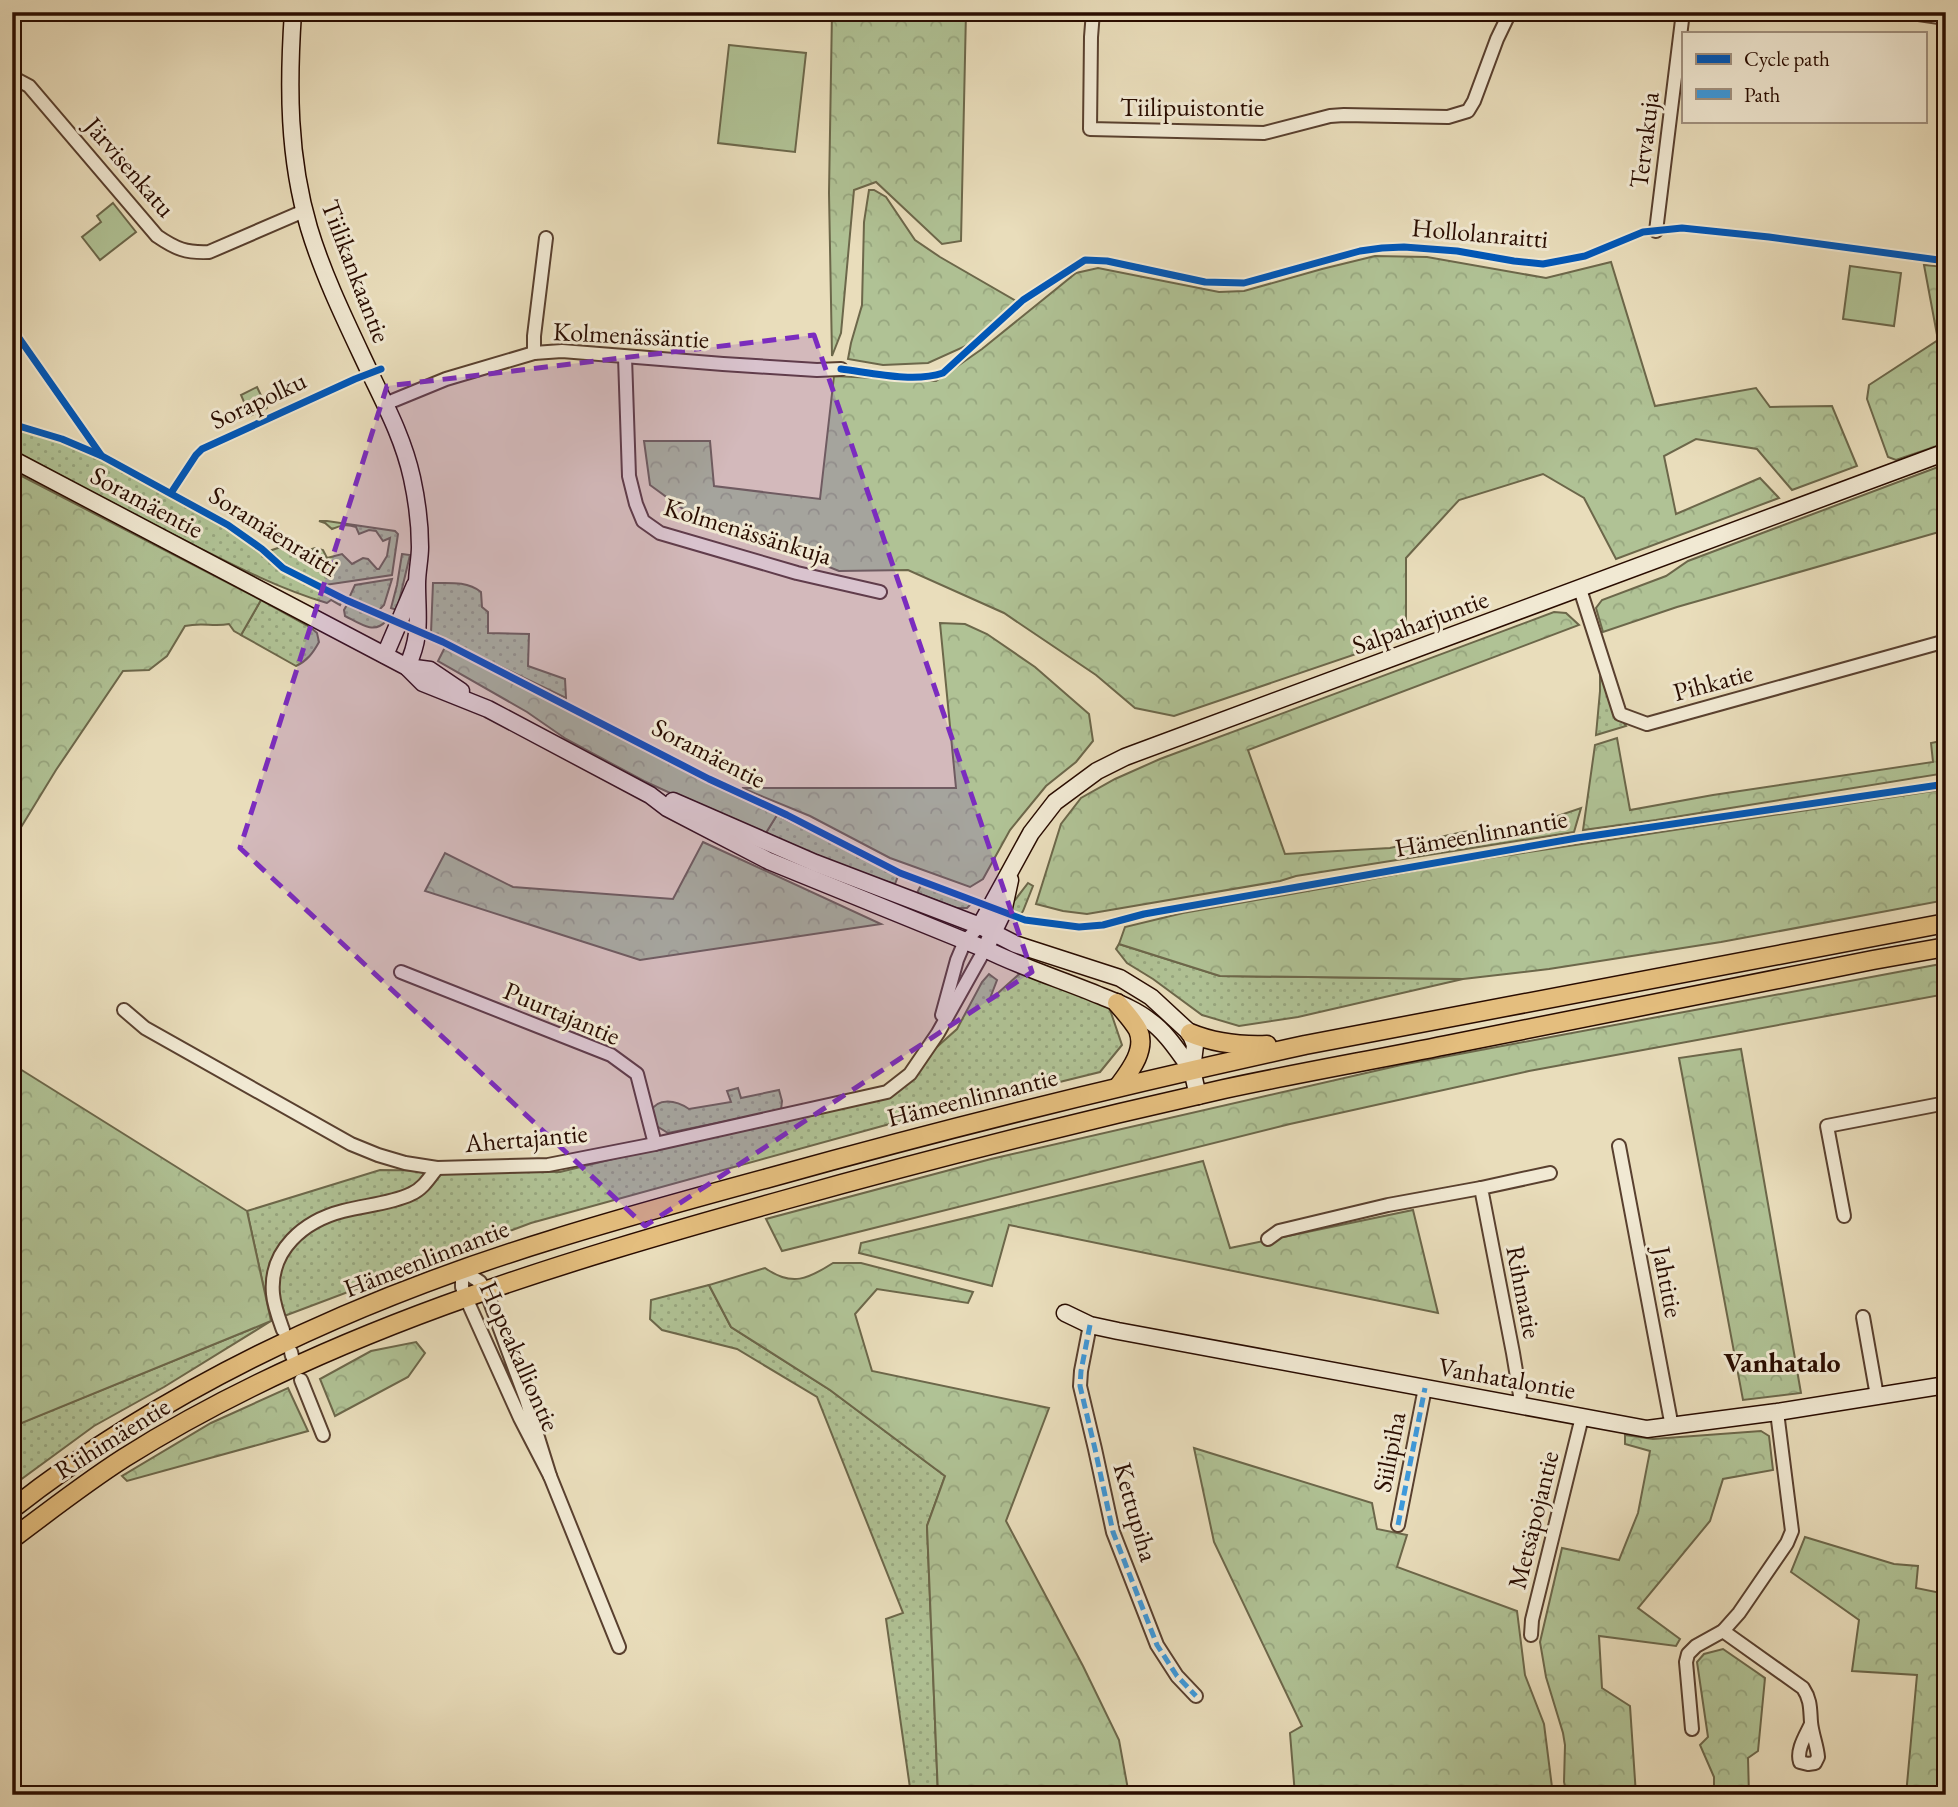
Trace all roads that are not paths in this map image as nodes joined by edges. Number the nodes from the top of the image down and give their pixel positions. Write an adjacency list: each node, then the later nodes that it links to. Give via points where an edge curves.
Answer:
1 (293, 12): 8 (street, Tiilikankaantie, via 290,120)
2 (1093, 12): 3 (street, Tiilipuistontie, via 1090,129 1264,133 1345,114 1448,117 1468,111)
3 (1510, 12)
4 (1683, 12): 9 (street, Tervakuja)
5 (1905, 12): 6 (street)
6 (1946, 18)
7 (12, 77): 8 (street, Järvisenkatu, via 29,86 157,236 174,248 209,252)
8 (304, 211): 14 (street, Tiilikankaantie, via 328,279)
9 (1656, 231)
10 (547, 238): 11 (street)
11 (534, 353): 12 (street, Kolmenässäntie); 14 (street, Kolmenässäntie, via 446,379)
12 (625, 357): 13 (street, Kolmenässäntie); 19 (street, Kolmenässänkuja, via 629,476 643,521 660,533)
13 (841, 369)
14 (385, 404): 17 (street, Tiilikankaantie, via 406,454 416,497)
15 (1946, 452): 18 (street, Salpaharjuntie)
16 (12, 459): 21 (street, Soramäentie)
17 (417, 580): 21 (street, Tiilikankaantie); 22 (street, Tiilikankaantie, via 419,633)
18 (1580, 589): 20 (street, Pihkatie, via 1620,714 1647,724); 25 (street, Salpaharjuntie, via 1097,771 1055,802 1031,834 1012,870 1003,912)
19 (880, 592)
20 (1946, 641)
21 (385, 655): 22 (street, Soramäentie)
22 (407, 667): 23 (street, Soramäentie, via 423,683 488,709)
23 (650, 796): 25 (street, Soramäentie, via 670,800 815,863); 26 (street, Soramäentie, via 769,861)
24 (1946, 923): 34 (main road, Hämeenlinnantie)
25 (986, 929): 26 (street, Ahertajantie); 28 (street); 32 (street, Soramäentie, via 1015,944 1120,978 1151,997)
26 (965, 941): 28 (street, Soramäentie); 33 (street, Ahertajantie)
27 (1946, 947): 37 (main road, Hämeenlinnantie)
28 (985, 950): 30 (street, Soramäentie); 33 (street, Ahertajantie)
29 (401, 972): 39 (street, Puurtajantie, via 611,1055 637,1074)
30 (1117, 1003): 35 (street, Soramäentie, via 1153,1023); 36 (main road, via 1139,1032 1140,1048)
31 (124, 1010): 41 (street, Ahertajantie, via 145,1028 351,1144)
32 (1190, 1032): 34 (main road, via 1205,1039 1248,1045); 35 (street, Soramäentie, via 1195,1045)
33 (937, 1033): 39 (street, Ahertajantie, via 910,1074 887,1092)
34 (1305, 1045): 35 (main road, Hämeenlinnantie)
35 (1192, 1070): 36 (main road, Hämeenlinnantie); 37 (street, Soramäentie)
36 (1118, 1087): 46 (main road, Hämeenlinnantie, via 640,1213)
37 (1198, 1096): 47 (main road, Hämeenlinnantie, via 878,1174 646,1239)
38 (1946, 1103): 44 (street, via 1827,1126)
39 (655, 1144): 41 (street, Ahertajantie, via 548,1165)
40 (1619, 1146): 62 (street, Jahtitie)
41 (437, 1168): 52 (street, via 414,1194 341,1212 296,1234 278,1259 273,1276 272,1294)
42 (1550, 1173): 43 (street)
43 (1481, 1188): 45 (street, via 1279,1231); 58 (street, Rihmatie, via 1513,1353)
44 (1844, 1216)
45 (1268, 1239)
46 (462, 1270): 47 (street, Hopeakalliontie); 48 (street, Hopeakalliontie); 54 (main road, Hämeenlinnantie, via 357,1311)
47 (486, 1291): 48 (main road, Hämeenlinnantie); 64 (street, Hopeakalliontie)
48 (466, 1298): 59 (main road, Hämeenlinnantie, via 350,1343); 64 (street, Hopeakalliontie)
49 (1065, 1313): 51 (street, Vanhatalontie)
50 (1863, 1317): 57 (street)
51 (1090, 1325): 56 (street, Vanhatalontie); 71 (street, Kettupiha, via 1080,1387 1113,1532 1157,1645)
52 (283, 1330)
53 (301, 1380): 63 (street)
54 (203, 1383): 65 (main road, Riihimäentie, via 111,1438)
55 (1946, 1385): 57 (street, Vanhatalontie)
56 (1424, 1388): 58 (street, Vanhatalontie); 66 (street, Siilipiha)
57 (1877, 1396): 60 (street, Vanhatalontie)
58 (1518, 1406): 61 (street, Vanhatalontie)
59 (208, 1409): 67 (main road, Riihimäentie, via 122,1459)
60 (1777, 1412): 62 (street, Vanhatalontie); 68 (street, via 1792,1531 1739,1614)
61 (1582, 1417): 62 (street, Vanhatalontie, via 1647,1429); 69 (street, Metsäpojantie)
62 (1672, 1427)
63 (323, 1435)
64 (550, 1476): 70 (street, Hopeakalliontie)
65 (12, 1509)
66 (1398, 1525)
67 (12, 1539)
68 (1723, 1631): 72 (street, via 1803,1688 1812,1710); 73 (street, via 1688,1654)
69 (1531, 1635)
70 (619, 1647)
71 (1196, 1696)
72 (1811, 1724)
73 (1692, 1729)

